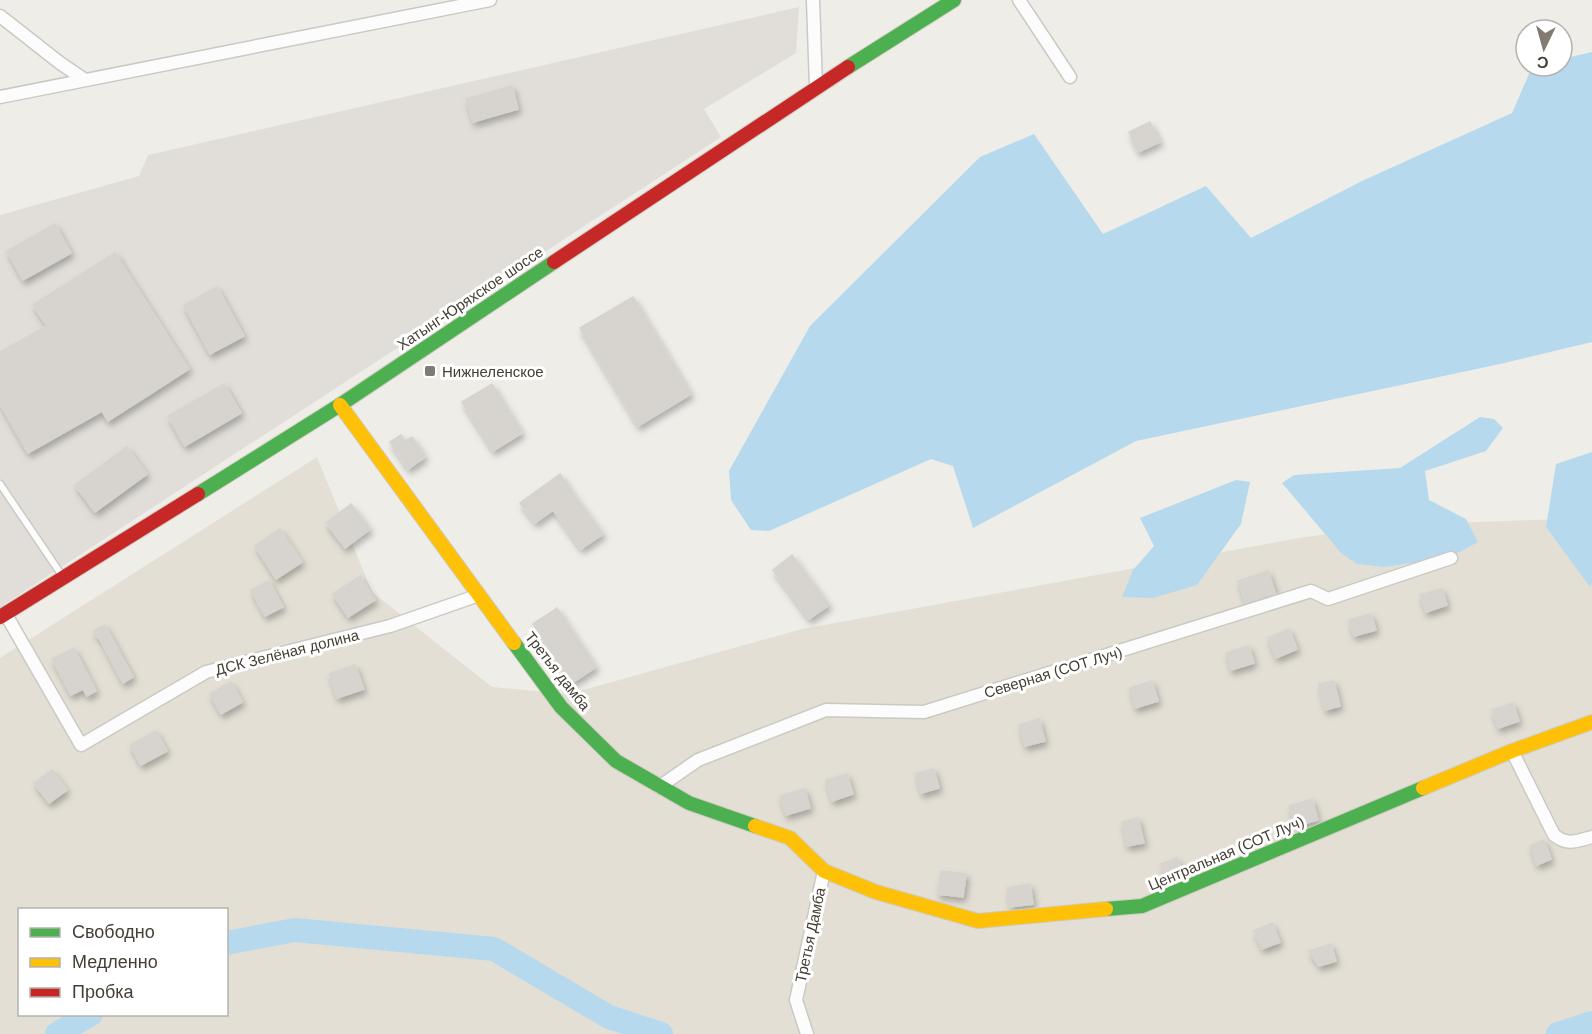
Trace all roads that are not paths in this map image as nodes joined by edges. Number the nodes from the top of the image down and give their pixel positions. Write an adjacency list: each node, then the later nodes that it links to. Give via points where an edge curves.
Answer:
1 (490, 0): 7 (street)
2 (813, 0): 8 (street)
3 (954, 0): 8 (street, Хатынг-Юряхское шоссе)
4 (1019, 0): 6 (street)
5 (0, 16): 7 (street)
6 (1070, 77)
7 (85, 80): 9 (street)
8 (816, 87): 10 (street, Хатынг-Юряхское шоссе)
9 (0, 97)
10 (339, 405): 13 (street, Хатынг-Юряхское шоссе); 14 (street, Третья дамба)
11 (0, 484): 13 (lane)
12 (1451, 558): 18 (street, Северная (СОТ Луч), via 1329,599 1311,591 924,712 826,710 698,760)
13 (63, 577): 15 (street, Хатынг-Юряхское шоссе)
14 (479, 595): 15 (street, ДСК Зелёная долина, via 390,626 206,672 81,745); 18 (street, Третья дамба, via 561,707 616,760)
15 (3, 615)
16 (1592, 722): 17 (street, Центральная (СОТ Луч))
17 (1512, 751): 19 (street, via 1554,835 1567,842); 20 (street, Центральная (СОТ Луч), via 1142,906 978,921 876,892)
18 (659, 787): 20 (street, Третья дамба, via 688,803 790,838)
19 (1592, 837)
20 (824, 871): 21 (street, Третья Дамба, via 796,1000)
21 (807, 1034)

